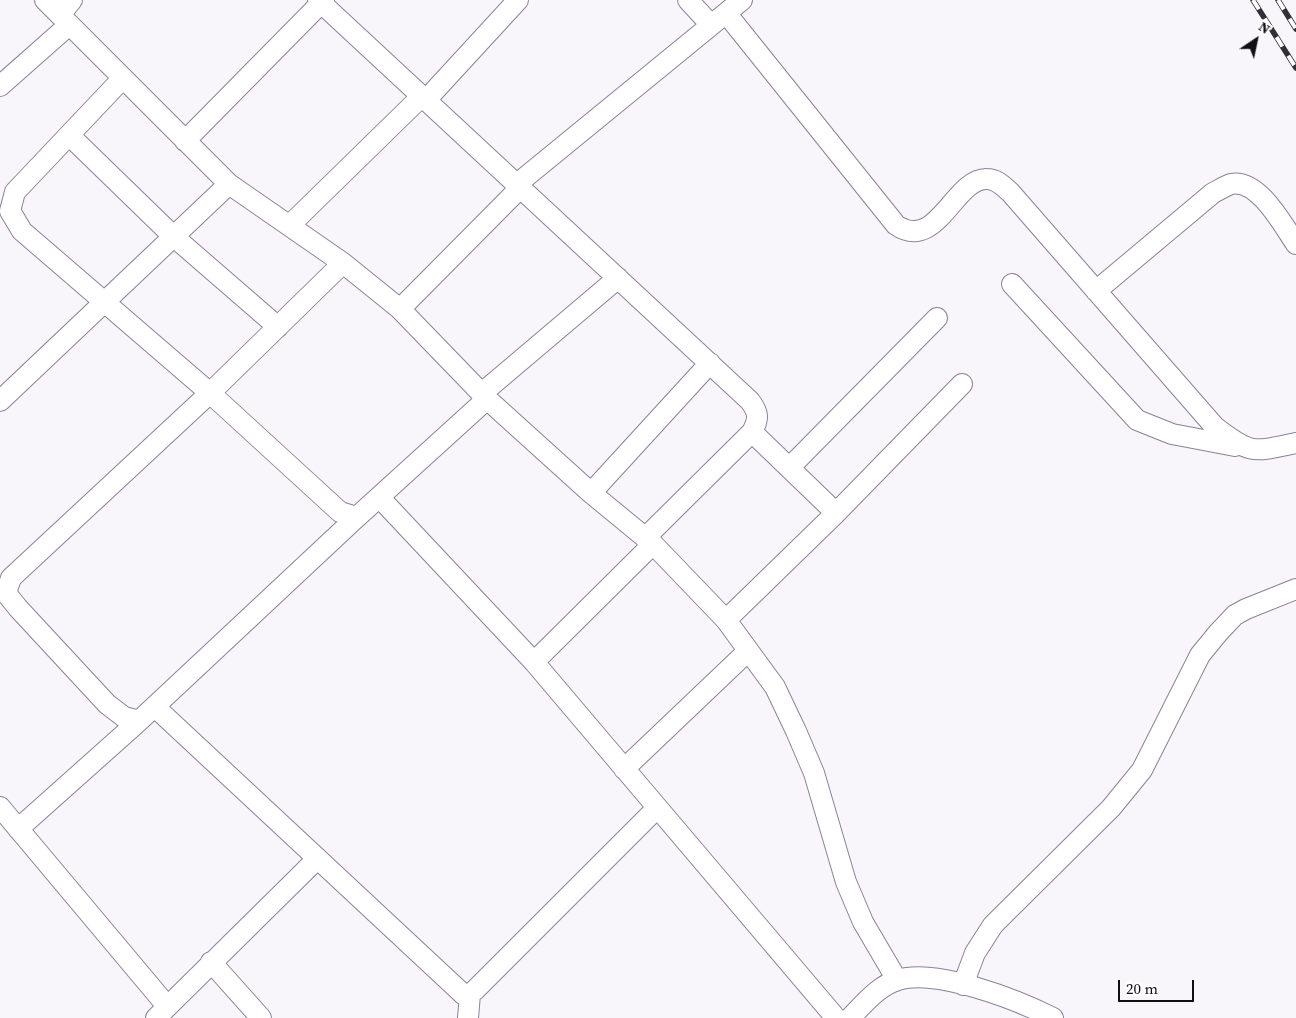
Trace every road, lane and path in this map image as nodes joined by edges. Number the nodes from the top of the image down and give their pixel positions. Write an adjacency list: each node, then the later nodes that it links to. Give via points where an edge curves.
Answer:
1 (45, 0): 6 (street)
2 (518, 0): 10 (street)
3 (688, 0): 7 (street)
4 (742, 0): 7 (street)
5 (321, 1): 10 (street); 12 (street)
6 (67, 13): 8 (street); 9 (street)
7 (719, 19): 14 (street); 23 (street, via 896,225 906,232 928,227 974,183 986,179 999,182)
8 (122, 79): 11 (street); 12 (street)
9 (0, 86)
10 (424, 98): 14 (street); 17 (street)
11 (69, 135): 15 (street); 18 (street)
12 (185, 142): 13 (street)
13 (228, 184): 17 (street); 18 (street)
14 (519, 186): 21 (street); 25 (street)
15 (15, 192): 16 (street); 24 (street, via 10,211 22,231)
16 (0, 205)
17 (290, 226): 20 (street)
18 (173, 236): 24 (street); 27 (street)
19 (1296, 244): 23 (street, via 1272,207 1255,191 1244,184 1231,184 1213,193)
20 (343, 263): 25 (street); 27 (street)
21 (618, 278): 28 (street); 31 (street)
22 (1012, 284): 35 (street, via 1137,420 1172,434)
23 (1096, 292): 35 (street, via 1215,427)
24 (102, 302): 30 (street); 32 (street)
25 (400, 309): 31 (street)
26 (937, 318): 36 (street)
27 (278, 327): 30 (street)
28 (710, 363): 33 (street, via 758,411 758,422); 37 (street)
29 (962, 384): 39 (street)
30 (210, 394): 40 (street, via 340,512); 42 (street)
31 (484, 397): 37 (street); 38 (street)
32 (0, 400)
33 (752, 432): 36 (street); 41 (street)
34 (1296, 443): 35 (street, via 1260,451)
35 (1239, 447)
36 (789, 468): 39 (street)
37 (591, 493): 41 (street)
38 (380, 498): 40 (street); 46 (street)
39 (836, 513): 44 (street)
40 (357, 517): 47 (street)
41 (649, 541): 44 (street); 46 (street)
42 (5, 583): 48 (street, via 6,593 18,608 107,704 124,717)
43 (1296, 589): 56 (street, via 1246,609 1218,633 1200,655 1142,770 1111,808 993,925 975,953)
44 (726, 620): 45 (street)
45 (748, 651): 49 (street); 55 (street, via 775,688 796,731 814,773 846,882)
46 (534, 662): 49 (street)
47 (155, 707): 48 (street); 53 (street)
48 (139, 721): 52 (street)
49 (624, 770): 51 (street)
50 (0, 807): 52 (street)
51 (658, 808): 57 (street); 61 (street)
52 (18, 829): 58 (street)
53 (317, 858): 54 (street); 57 (street, via 458,991)
54 (211, 962): 58 (street); 59 (street)
55 (897, 980): 56 (street, via 927,977); 62 (street, via 875,993)
56 (963, 985): 63 (street, via 1014,999)
57 (470, 994): 60 (street)
58 (160, 1015)
59 (262, 1018)
60 (468, 1018)
61 (836, 1018)
62 (850, 1018)
63 (1053, 1018)

